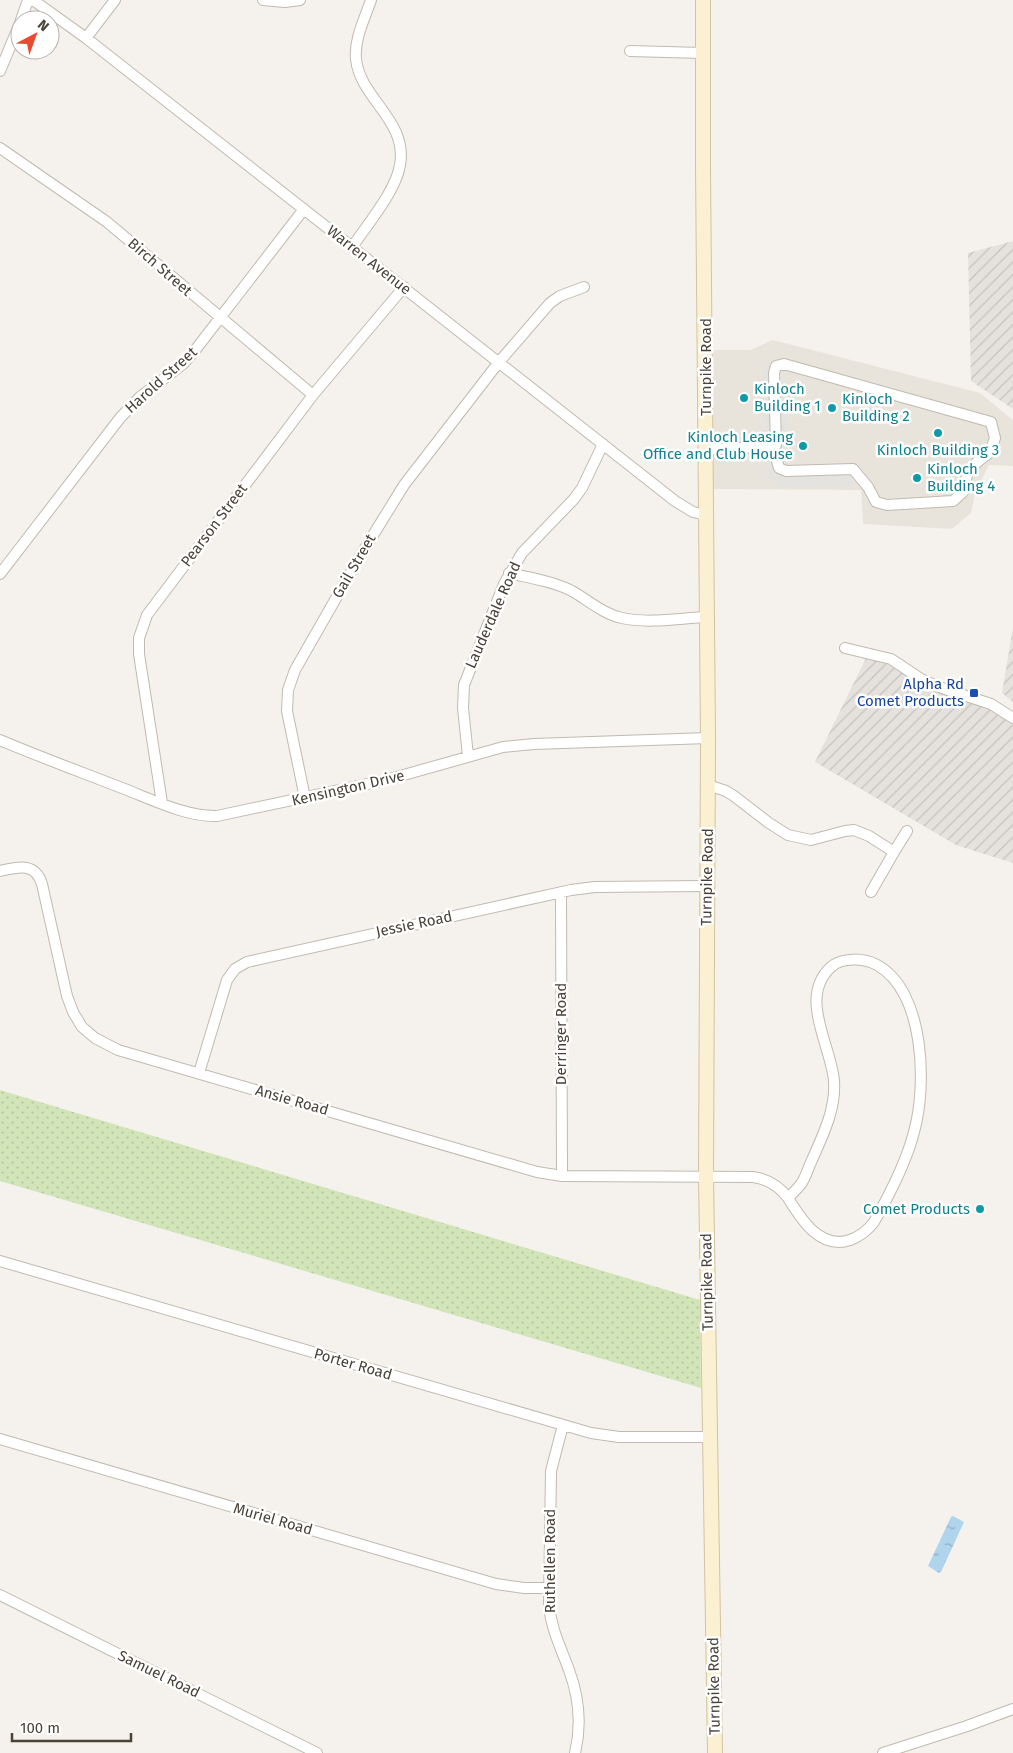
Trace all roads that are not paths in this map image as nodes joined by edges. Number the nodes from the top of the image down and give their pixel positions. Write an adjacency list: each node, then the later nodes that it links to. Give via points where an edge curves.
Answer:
1 (33, 0): 7 (street, Warren Avenue)
2 (115, 0): 7 (street)
3 (263, 0): 4 (street)
4 (300, 0)
5 (370, 0): 14 (street, via 358,38 356,60 359,73 386,113 398,138 400,165 392,188)
6 (703, 0): 10 (main road, Turnpike Road)
7 (86, 38): 13 (street, Warren Avenue)
8 (10, 46): 11 (street)
9 (630, 51): 10 (street)
10 (703, 53): 22 (main road, Turnpike Road)
11 (0, 70)
12 (0, 148): 17 (street, Birch Street, via 107,222)
13 (304, 209): 14 (street, Warren Avenue); 17 (street, Harold Street)
14 (352, 247): 15 (street, Warren Avenue)
15 (404, 287): 18 (street, Warren Avenue); 19 (street, Pearson Street)
16 (584, 287): 18 (street, Gail Street, via 554,299)
17 (220, 318): 19 (street, Birch Street); 25 (street, Harold Street, via 186,361 140,397 116,423)
18 (500, 362): 20 (street, Warren Avenue); 33 (street, Gail Street, via 396,496 295,670 288,690 287,711)
19 (313, 395): 34 (street, Pearson Street, via 152,606 142,626 139,654)
20 (602, 444): 23 (street, Warren Avenue, via 684,508); 24 (street, Lauderdale Road, via 578,494 530,543)
21 (773, 447): 21 (street, via 776,445 774,372 776,366 784,364 991,422 995,438 990,452 976,463 967,475 963,492 953,501 888,504 876,502 853,469 786,471 779,468); 22 (street)
22 (706, 449): 23 (main road, Turnpike Road)
23 (706, 515): 26 (main road, Turnpike Road)
24 (509, 573): 26 (street, via 558,585 620,618); 31 (street, Lauderdale Road, via 464,685 462,708)
25 (0, 574)
26 (707, 617): 29 (main road, Turnpike Road)
27 (844, 648): 28 (street, via 891,659 920,679 991,704)
28 (1013, 718)
29 (708, 738): 31 (street, Kensington Drive, via 534,744 503,747); 32 (main road, Turnpike Road)
30 (0, 740): 34 (street, Kensington Drive)
31 (468, 756): 33 (street, Kensington Drive, via 386,780)
32 (708, 785): 36 (street, via 730,793 788,835 812,840 854,830); 38 (main road, Turnpike Road)
33 (305, 798): 34 (street, Kensington Drive, via 217,816 198,815)
34 (162, 803)
35 (906, 831): 36 (street)
36 (894, 852): 40 (street)
37 (0, 871): 41 (street, Ansie Road, via 25,867 40,878 70,1004 88,1033 110,1047)
38 (706, 886): 39 (street, Jessie Road, via 595,887); 43 (main road, Turnpike Road)
39 (561, 892): 41 (street, Jessie Road, via 242,964 227,980); 42 (street, Derringer Road)
40 (871, 892)
41 (199, 1073): 42 (street, Ansie Road, via 537,1172)
42 (562, 1176): 43 (street, Ansie Road)
43 (706, 1176): 44 (street, Ansie Road, via 763,1179 778,1187); 47 (main road, Turnpike Road)
44 (788, 1198): 44 (street, Ansie Road, via 801,1183 822,1136 834,1093 832,1068 817,1012 818,987 826,972 839,961 873,963 897,983 915,1020 920,1096 910,1146 874,1222 856,1238 836,1242 816,1234)
45 (0, 1261): 46 (street, Porter Road)
46 (563, 1425): 47 (street, Porter Road, via 614,1437); 49 (street, Ruthellen Road, via 551,1471)
47 (710, 1437): 54 (main road, Turnpike Road)
48 (0, 1439): 49 (street, Muriel Road, via 496,1584)
49 (549, 1588): 53 (street, Ruthellen Road, via 552,1626 577,1697 580,1719)
50 (0, 1595): 52 (street, Samuel Road)
51 (1013, 1708): 55 (street)
52 (317, 1753)
53 (575, 1753)
54 (715, 1753)
55 (883, 1753)

